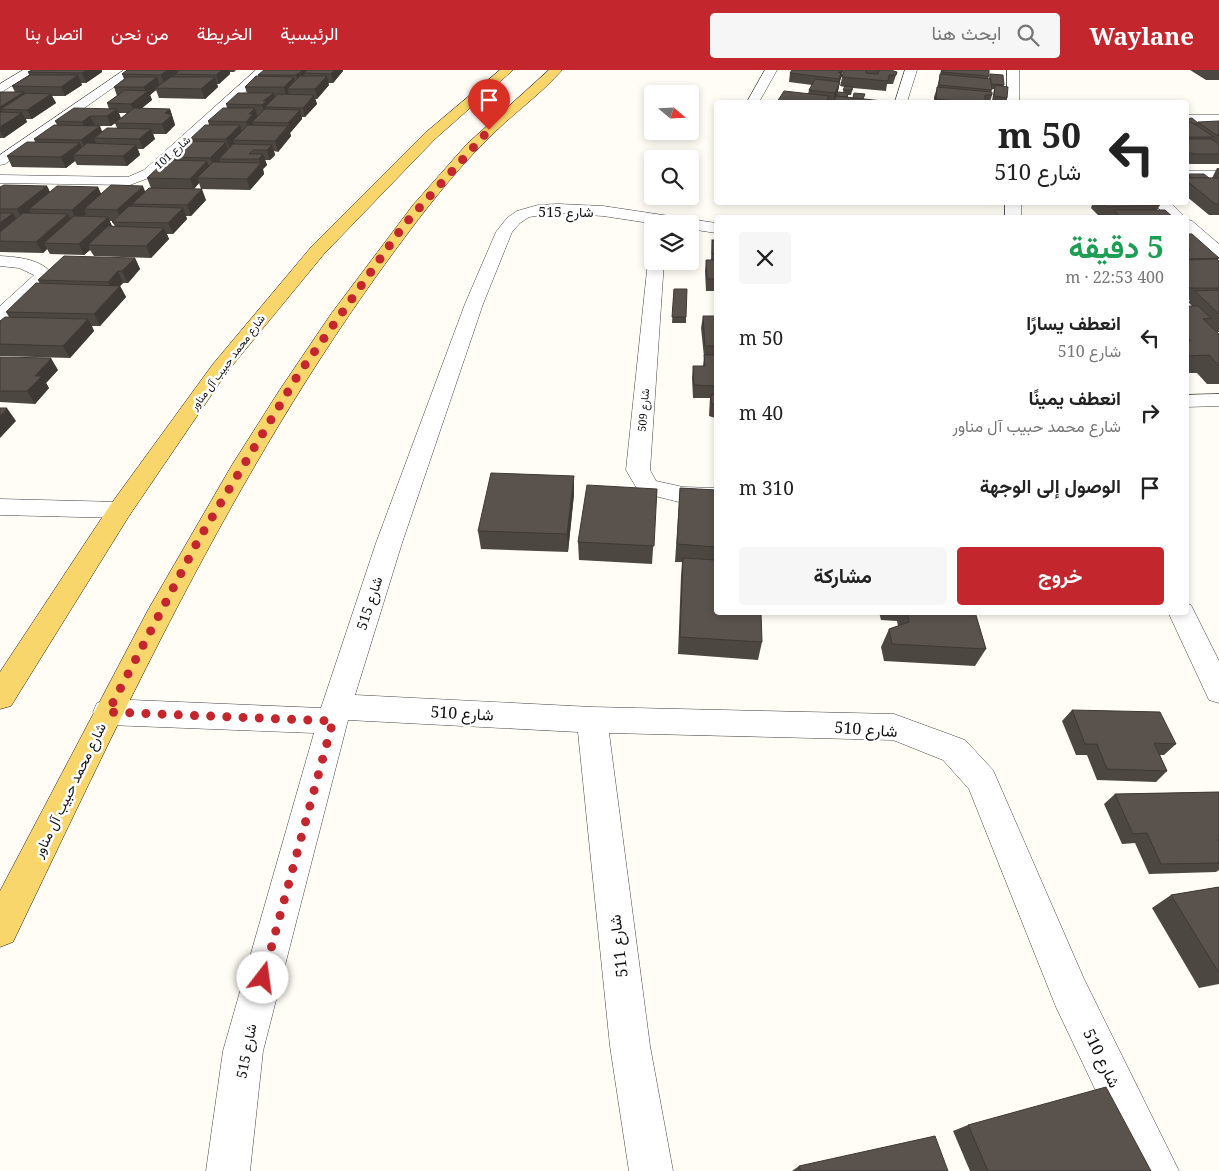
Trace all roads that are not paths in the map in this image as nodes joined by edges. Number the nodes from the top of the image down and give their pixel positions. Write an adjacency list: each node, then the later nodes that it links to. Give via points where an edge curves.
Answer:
1 (31, 70): 9 (street)
2 (132, 70): 15 (street)
3 (263, 70): 18 (street, شارع 101, via 149,173 130,181)
4 (556, 70): 37 (main road, شارع محمد حبيب آل مناور, via 489,130 388,246 298,375 199,539)
5 (771, 70): 10 (street)
6 (911, 70): 11 (street)
7 (1009, 70): 12 (street)
8 (500, 74): 33 (main road, شارع محمد حبيب آل مناور, via 430,136 318,250 220,368)
9 (0, 89)
10 (754, 100)
11 (902, 100)
12 (1013, 100)
13 (1189, 119): 14 (street)
14 (1219, 119)
15 (0, 161)
16 (1189, 175): 17 (street)
17 (1219, 175)
18 (0, 178)
19 (1163, 205): 20 (street)
20 (1175, 215)
21 (644, 219): 38 (street, شارع 515, via 602,211 549,209 521,214 504,232 474,304 389,543)
22 (699, 225): 24 (street)
23 (1189, 227): 25 (street)
24 (714, 228)
25 (1219, 252)
26 (0, 261): 28 (street, via 35,267 44,275)
27 (655, 270): 31 (street, شارع 509, via 638,470 647,487 683,495)
28 (0, 316)
29 (1219, 400): 30 (street)
30 (1189, 401)
31 (714, 496)
32 (0, 507): 33 (street)
33 (120, 510): 36 (main road, شارع محمد حبيب آل مناور)
34 (1182, 615): 35 (street)
35 (1219, 691)
36 (0, 697)
37 (108, 712): 38 (street, شارع 510); 40 (main road, شارع محمد حبيب آل مناور)
38 (334, 714): 39 (street, شارع 510); 41 (street, شارع 515, via 243,1051)
39 (592, 720): 42 (street, شارع 511, via 630,1046); 43 (street, شارع 510, via 894,727 954,750 982,780 1070,993)
40 (0, 929)
41 (228, 1171)
42 (651, 1171)
43 (1157, 1171)

